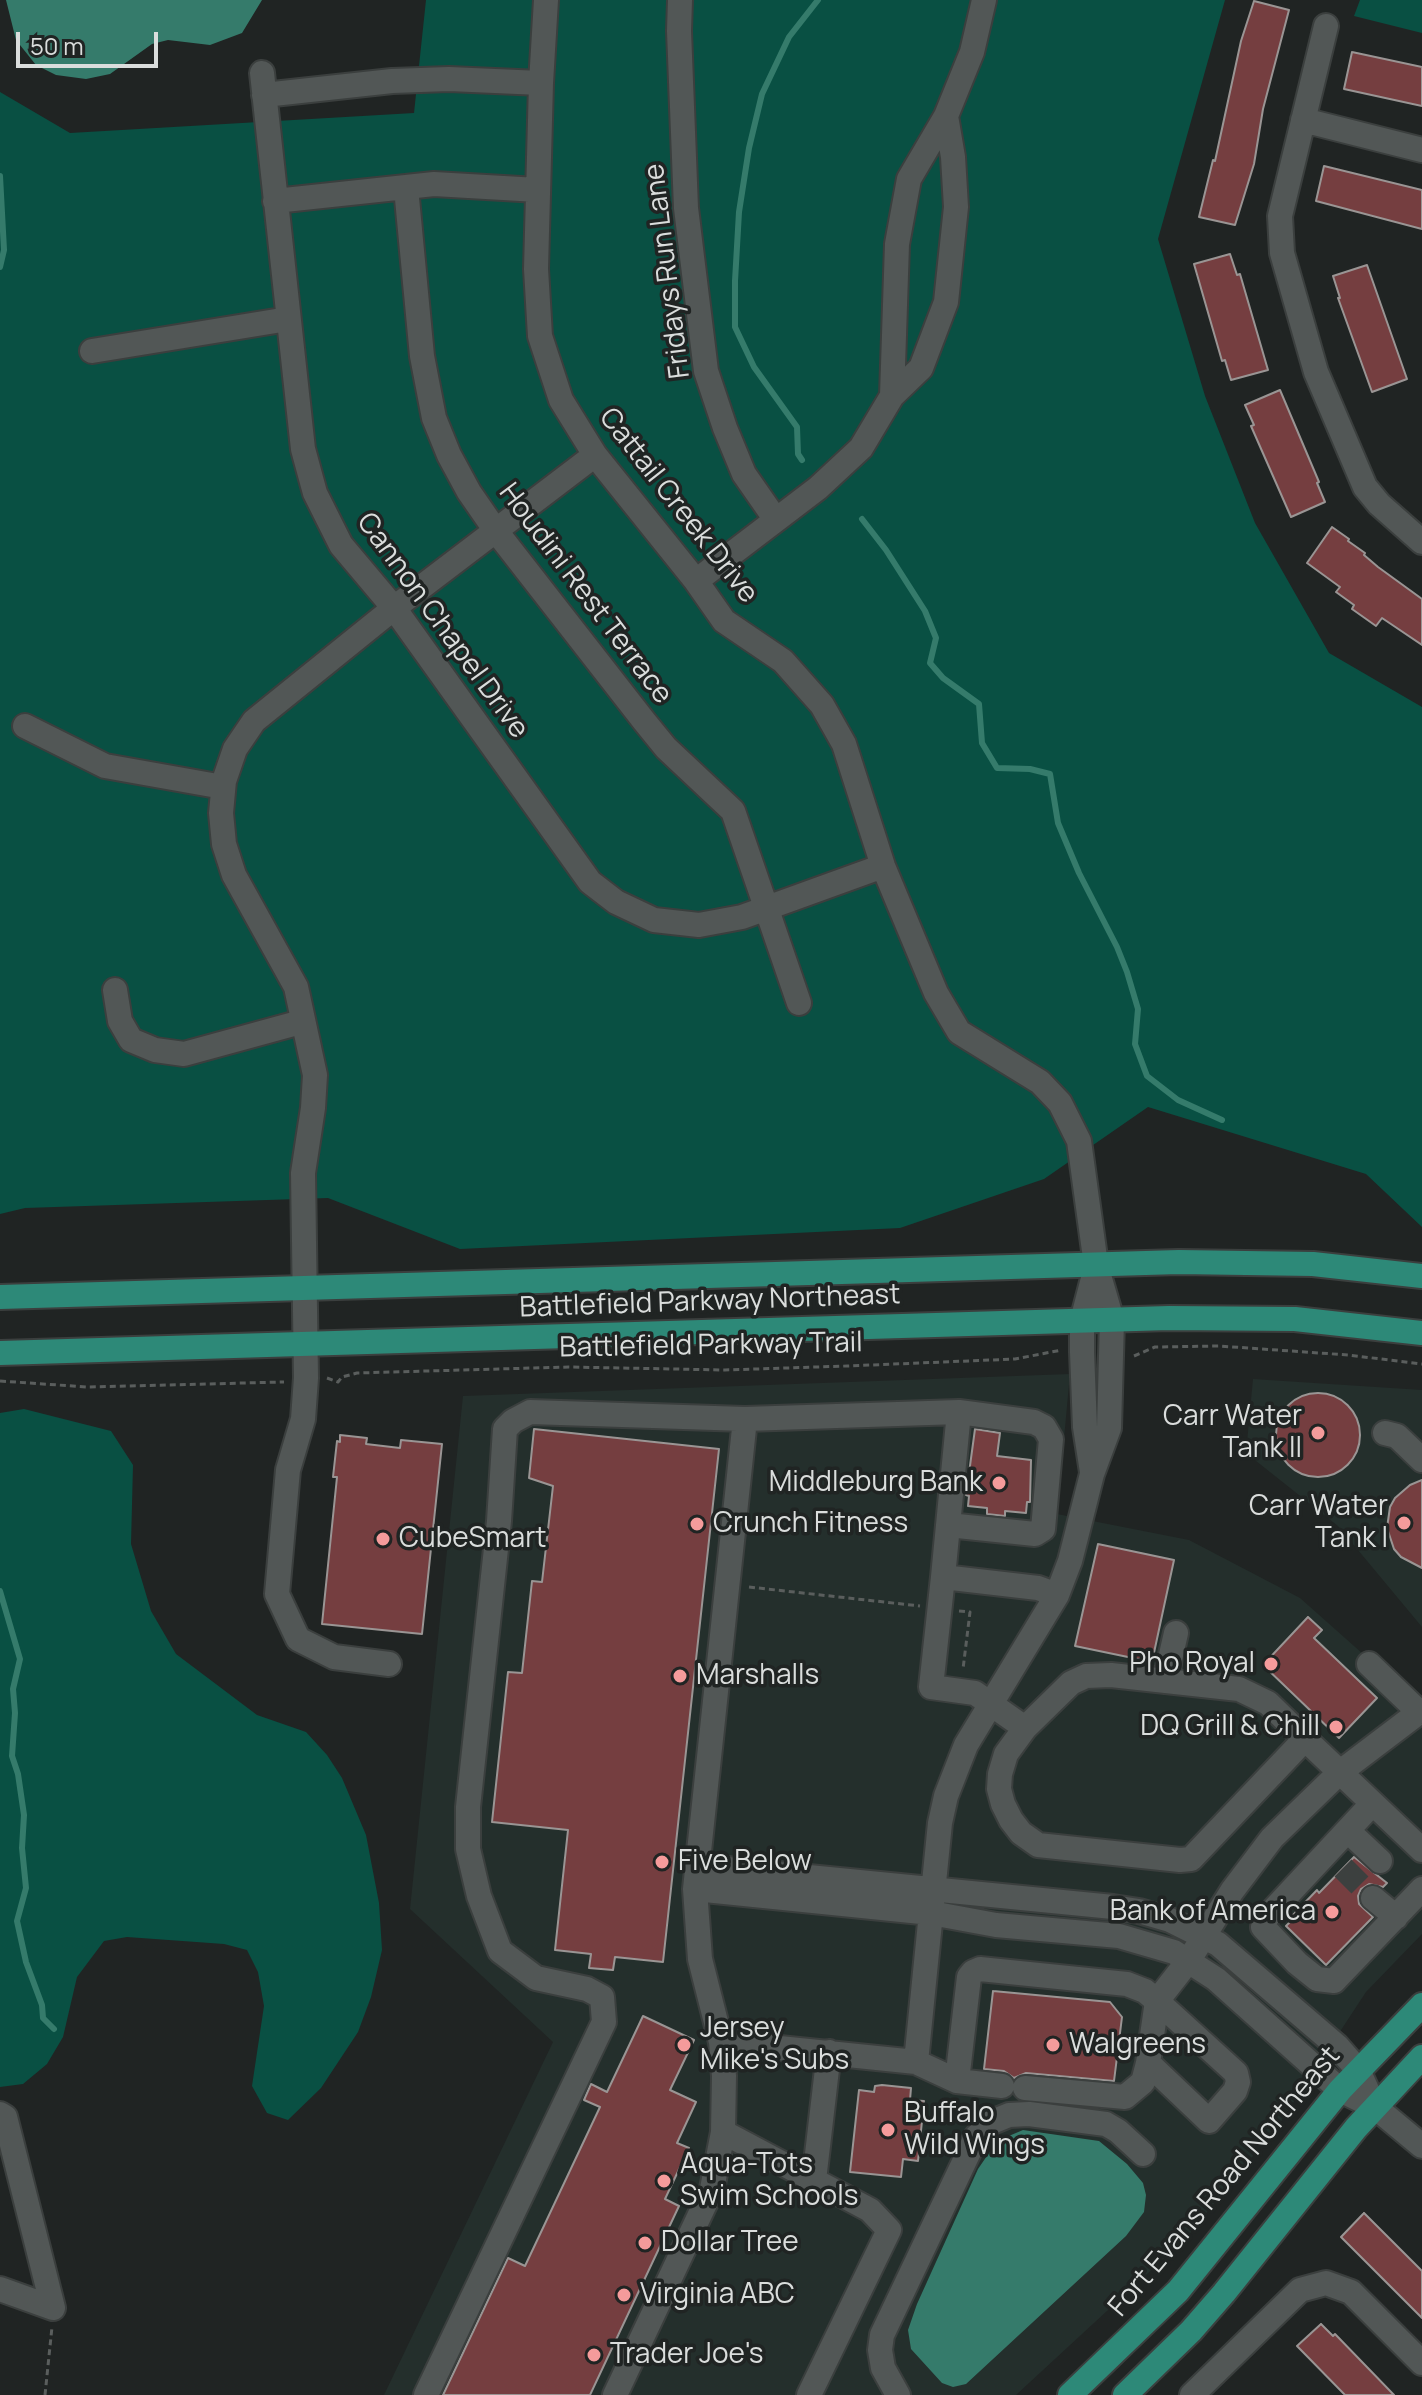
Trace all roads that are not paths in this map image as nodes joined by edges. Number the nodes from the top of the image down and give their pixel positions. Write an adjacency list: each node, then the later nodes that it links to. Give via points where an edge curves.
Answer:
1 (546, 0): 5 (street, Cattail Creek Drive)
2 (680, 0): 16 (street, Fridays Run Lane, via 686,208 706,371 744,474)
3 (984, 0): 6 (street, via 972,52)
4 (1326, 26): 7 (street)
5 (541, 83): 10 (street, Cattail Creek Drive); 11 (street, Cannon Chapel Drive, via 449,79 263,84)
6 (946, 116): 14 (street, via 909,179 897,244); 14 (street, via 956,207 946,302 921,368)
7 (1303, 120): 8 (street); 18 (street, via 1280,216 1290,282 1316,372 1365,487)
8 (1422, 150)
9 (406, 188): 10 (street, via 434,184); 11 (street); 17 (street, Houdini Rest Terrace, via 422,356 434,418 469,492)
10 (538, 190): 15 (street, Cattail Creek Drive, via 540,336 561,400)
11 (275, 201): 12 (street, Cannon Chapel Drive)
12 (288, 319): 13 (street); 20 (street, Cannon Chapel Drive, via 303,449 315,493 341,545)
13 (92, 351)
14 (892, 396): 16 (street, via 861,448)
15 (595, 455): 17 (street); 19 (street, Cattail Creek Drive)
16 (776, 520): 19 (street)
17 (496, 531): 20 (street); 24 (street, Houdini Rest Terrace, via 666,748 733,811)
18 (1422, 542)
19 (696, 581): 23 (street, Cattail Creek Drive, via 724,621 783,661 822,705 844,744)
20 (394, 608): 22 (street, via 254,721 235,749); 24 (street, Cannon Chapel Drive, via 590,882 654,920 699,925)
21 (25, 726): 22 (street, via 105,766)
22 (223, 787): 27 (street, via 224,844 234,875 296,987)
23 (883, 866): 24 (street, Cannon Chapel Drive); 28 (street, Cattail Creek Drive, via 936,993 959,1032 1040,1082 1060,1103 1079,1141)
24 (767, 908): 26 (street, Houdini Rest Terrace)
25 (115, 990): 27 (street, via 120,1021 131,1040 155,1050 184,1054)
26 (799, 1003)
27 (301, 1022): 30 (street, via 315,1075 303,1173)
28 (1096, 1265): 29 (main road, Battlefield Parkway Northeast, via 1254,1261); 30 (main road, Battlefield Parkway Northeast); 32 (street); 33 (street)
29 (1422, 1276)
30 (304, 1287): 31 (main road, Battlefield Parkway Northeast); 35 (street)
31 (0, 1297)
32 (1112, 1320): 33 (main road, Battlefield Parkway Northeast); 34 (main road, Battlefield Parkway Northeast, via 1295,1319); 41 (street, via 1109,1428)
33 (1082, 1321): 35 (main road, Battlefield Parkway Northeast); 41 (street)
34 (1422, 1333)
35 (303, 1344): 36 (main road, Battlefield Parkway Northeast); 46 (street, via 303,1419 288,1470 277,1594 298,1639 334,1657)
36 (0, 1353)
37 (959, 1412): 38 (street); 42 (street); 42 (street, via 1044,1427 1051,1439 1043,1529 1035,1534)
38 (745, 1419): 58 (street); 83 (street, via 530,1412 505,1429 468,1849 500,1951 536,1978 602,1997 604,2022)
39 (1385, 1433): 40 (street, via 1397,1436)
40 (1422, 1460)
41 (1092, 1474): 44 (street)
42 (948, 1525): 43 (street)
43 (943, 1577): 44 (street); 49 (street, via 931,1687 975,1693)
44 (1057, 1595): 49 (street)
45 (1176, 1633): 48 (street)
46 (389, 1664)
47 (1369, 1664): 50 (street)
48 (1165, 1681): 51 (street, via 1086,1676 1071,1683); 52 (street, via 1253,1694)
49 (990, 1703): 51 (street); 61 (street, via 946,1796)
50 (1420, 1711): 53 (street)
51 (1025, 1728): 52 (street, via 1006,1754 1000,1774 1003,1804 1021,1833 1056,1849 1180,1860 1191,1859)
52 (1305, 1739): 53 (street)
53 (1339, 1773): 54 (street); 63 (street, via 1272,1838)
54 (1372, 1804): 55 (street); 56 (street)
55 (1348, 1831): 57 (street); 62 (street, via 1335,1861 1265,1919 1263,1927 1297,1963 1326,1982 1334,1981)
56 (1422, 1850)
57 (1380, 1861)
58 (696, 1877): 61 (street); 67 (street, via 700,1959)
59 (1422, 1889): 62 (street)
60 (1373, 1898): 62 (street)
61 (932, 1901): 63 (street, via 1139,1911); 64 (street, via 996,1925 1119,1936); 70 (street)
62 (1396, 1917)
63 (1204, 1936): 64 (street); 72 (street, via 1337,2046)
64 (1189, 1960): 65 (street); 74 (street)
65 (1157, 2001): 71 (street); 71 (street, via 1236,2073 1238,2082 1209,2121); 73 (street, via 1127,1984 980,1969 969,1977)
66 (1422, 2005): 72 (main road, Fort Evans Road Northeast)
67 (721, 2042): 68 (street); 77 (street)
68 (829, 2052): 70 (street); 80 (street)
69 (1422, 2057): 75 (main road)
70 (916, 2062): 73 (street)
71 (1148, 2063): 73 (street, via 1143,2082 1125,2097)
72 (1358, 2070): 74 (main road, Fort Evans Road Northeast); 75 (street)
73 (957, 2081)
74 (1340, 2090): 75 (street); 87 (main road, Fort Evans Road Northeast, via 1178,2291)
75 (1375, 2107): 78 (street); 88 (main road, via 1224,2293)
76 (0, 2114): 81 (street, via 5,2117 53,2308)
77 (723, 2132): 80 (street); 84 (street, via 712,2189)
78 (1422, 2146)
79 (1143, 2154): 86 (street, via 1106,2124 1029,2114 992,2122 976,2137 882,2335 883,2368)
80 (814, 2180): 85 (street, via 870,2210 889,2230)
81 (0, 2289)
82 (1422, 2363): 89 (street, via 1351,2292 1326,2283 1300,2290)
83 (426, 2395)
84 (615, 2395)
85 (809, 2395)
86 (898, 2395)
87 (1070, 2395)
88 (1125, 2395)
89 (1192, 2395)

